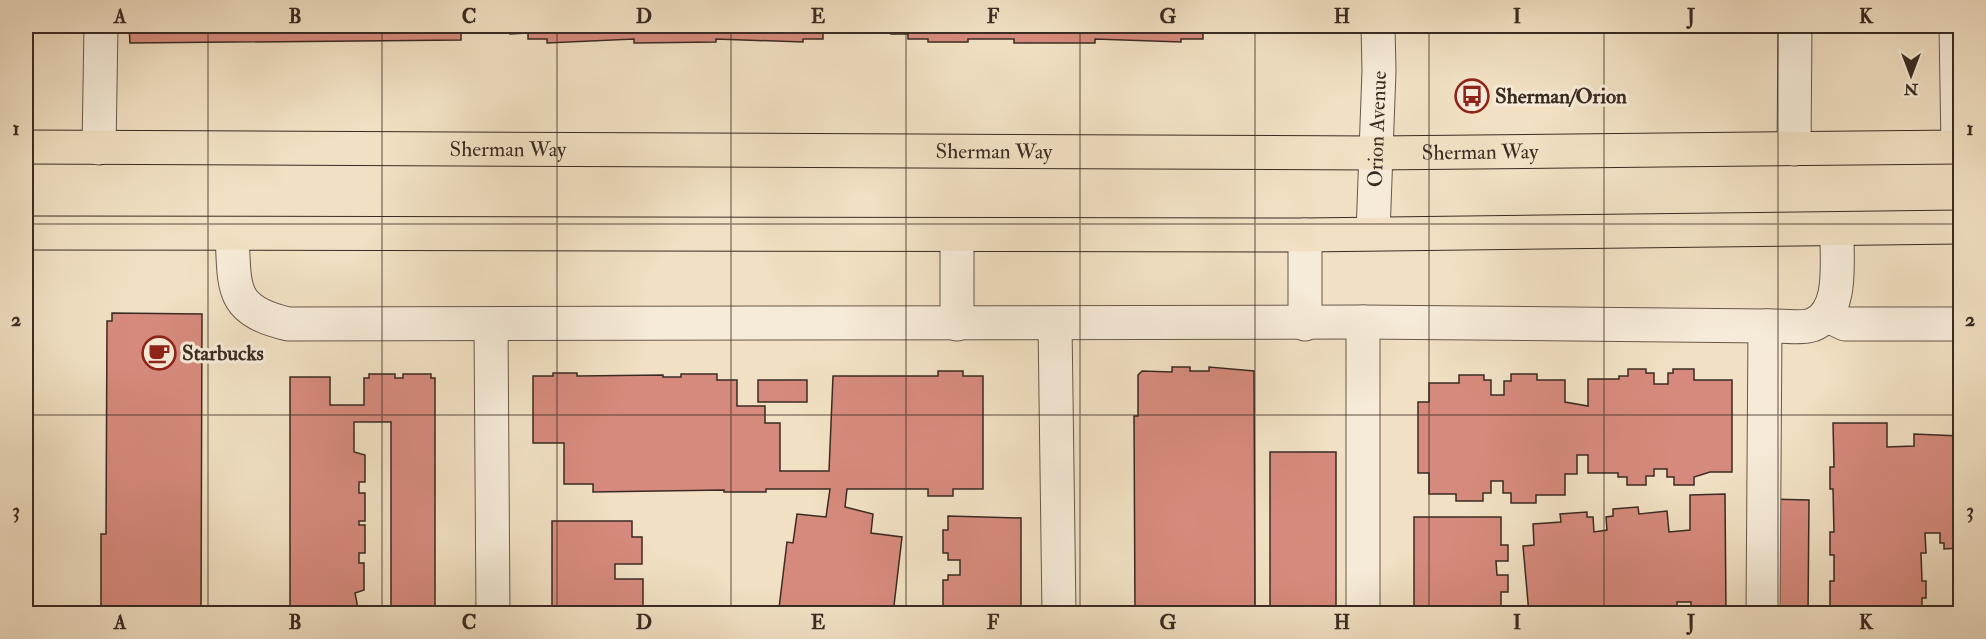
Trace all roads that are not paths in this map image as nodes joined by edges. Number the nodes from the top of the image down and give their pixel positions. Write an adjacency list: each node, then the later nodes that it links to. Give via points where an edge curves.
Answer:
1 (100, 26): 7 (street, via 100,93)
2 (1378, 26): 9 (street, Orion Avenue)
3 (1795, 26): 8 (street)
4 (1956, 26): 6 (street)
5 (26, 147): 7 (main road, Sherman Way)
6 (1959, 147): 8 (main road, Sherman Way)
7 (88, 148): 9 (main road, Sherman Way); 10 (main road)
8 (1794, 149): 9 (main road, Sherman Way)
9 (1375, 153): 14 (street, Orion Avenue)
10 (26, 168)
11 (1960, 227): 12 (main road)
12 (1837, 230): 14 (main road); 18 (street, via 1836,283 1833,304)
13 (26, 233): 15 (main road)
14 (1373, 233): 17 (main road)
15 (232, 235): 16 (main road); 24 (street, via 234,284 244,304 261,317 288,324)
16 (957, 235): 17 (main road); 20 (street)
17 (1305, 235): 22 (street)
18 (1826, 315): 23 (street, via 1845,324); 25 (street, via 1812,325)
19 (1363, 322): 22 (street); 25 (street); 28 (street)
20 (957, 324): 21 (street); 24 (street)
21 (1055, 324): 22 (street); 27 (street)
22 (1305, 324)
23 (1960, 324)
24 (490, 325): 26 (street)
25 (1765, 326): 29 (street)
26 (493, 614)
27 (1059, 614)
28 (1363, 614)
29 (1763, 614)

